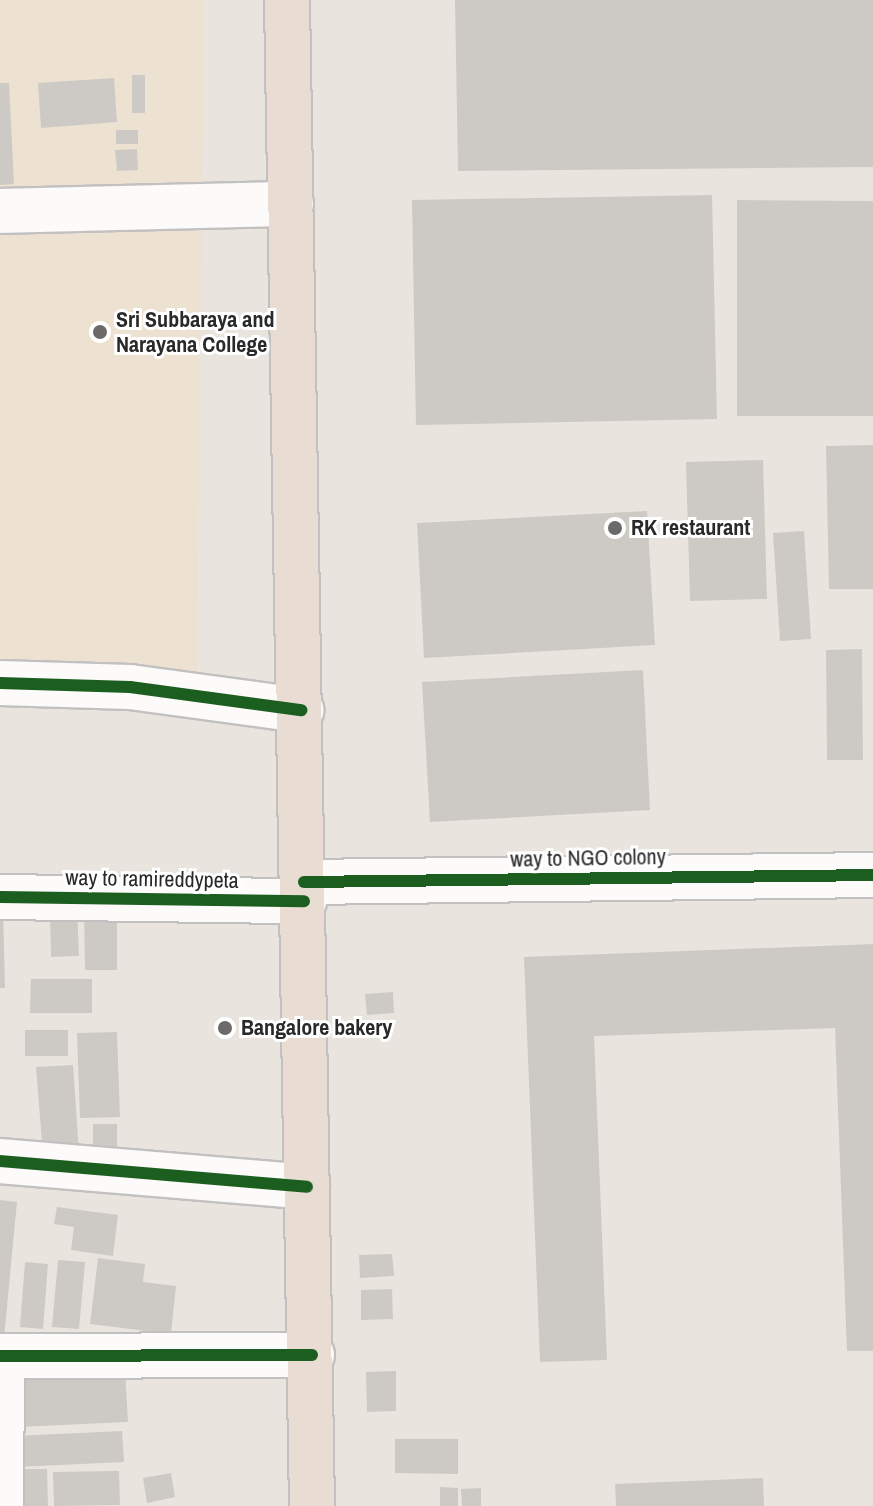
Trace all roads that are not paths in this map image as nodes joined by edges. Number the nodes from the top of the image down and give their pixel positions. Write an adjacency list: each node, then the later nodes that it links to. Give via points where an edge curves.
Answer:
1 (287, 0): 2 (highway)
2 (291, 204): 3 (street); 5 (highway)
3 (0, 211)
4 (0, 683): 5 (street, via 130,687)
5 (301, 710): 7 (highway)
6 (873, 875): 7 (street, way to NGO colony)
7 (304, 891): 8 (street, way to ramireddypeta); 10 (highway)
8 (0, 897)
9 (0, 1161): 10 (street)
10 (307, 1187): 11 (highway)
11 (312, 1355): 12 (street); 14 (highway)
12 (1, 1356): 13 (street)
13 (1, 1506)
14 (312, 1506)

